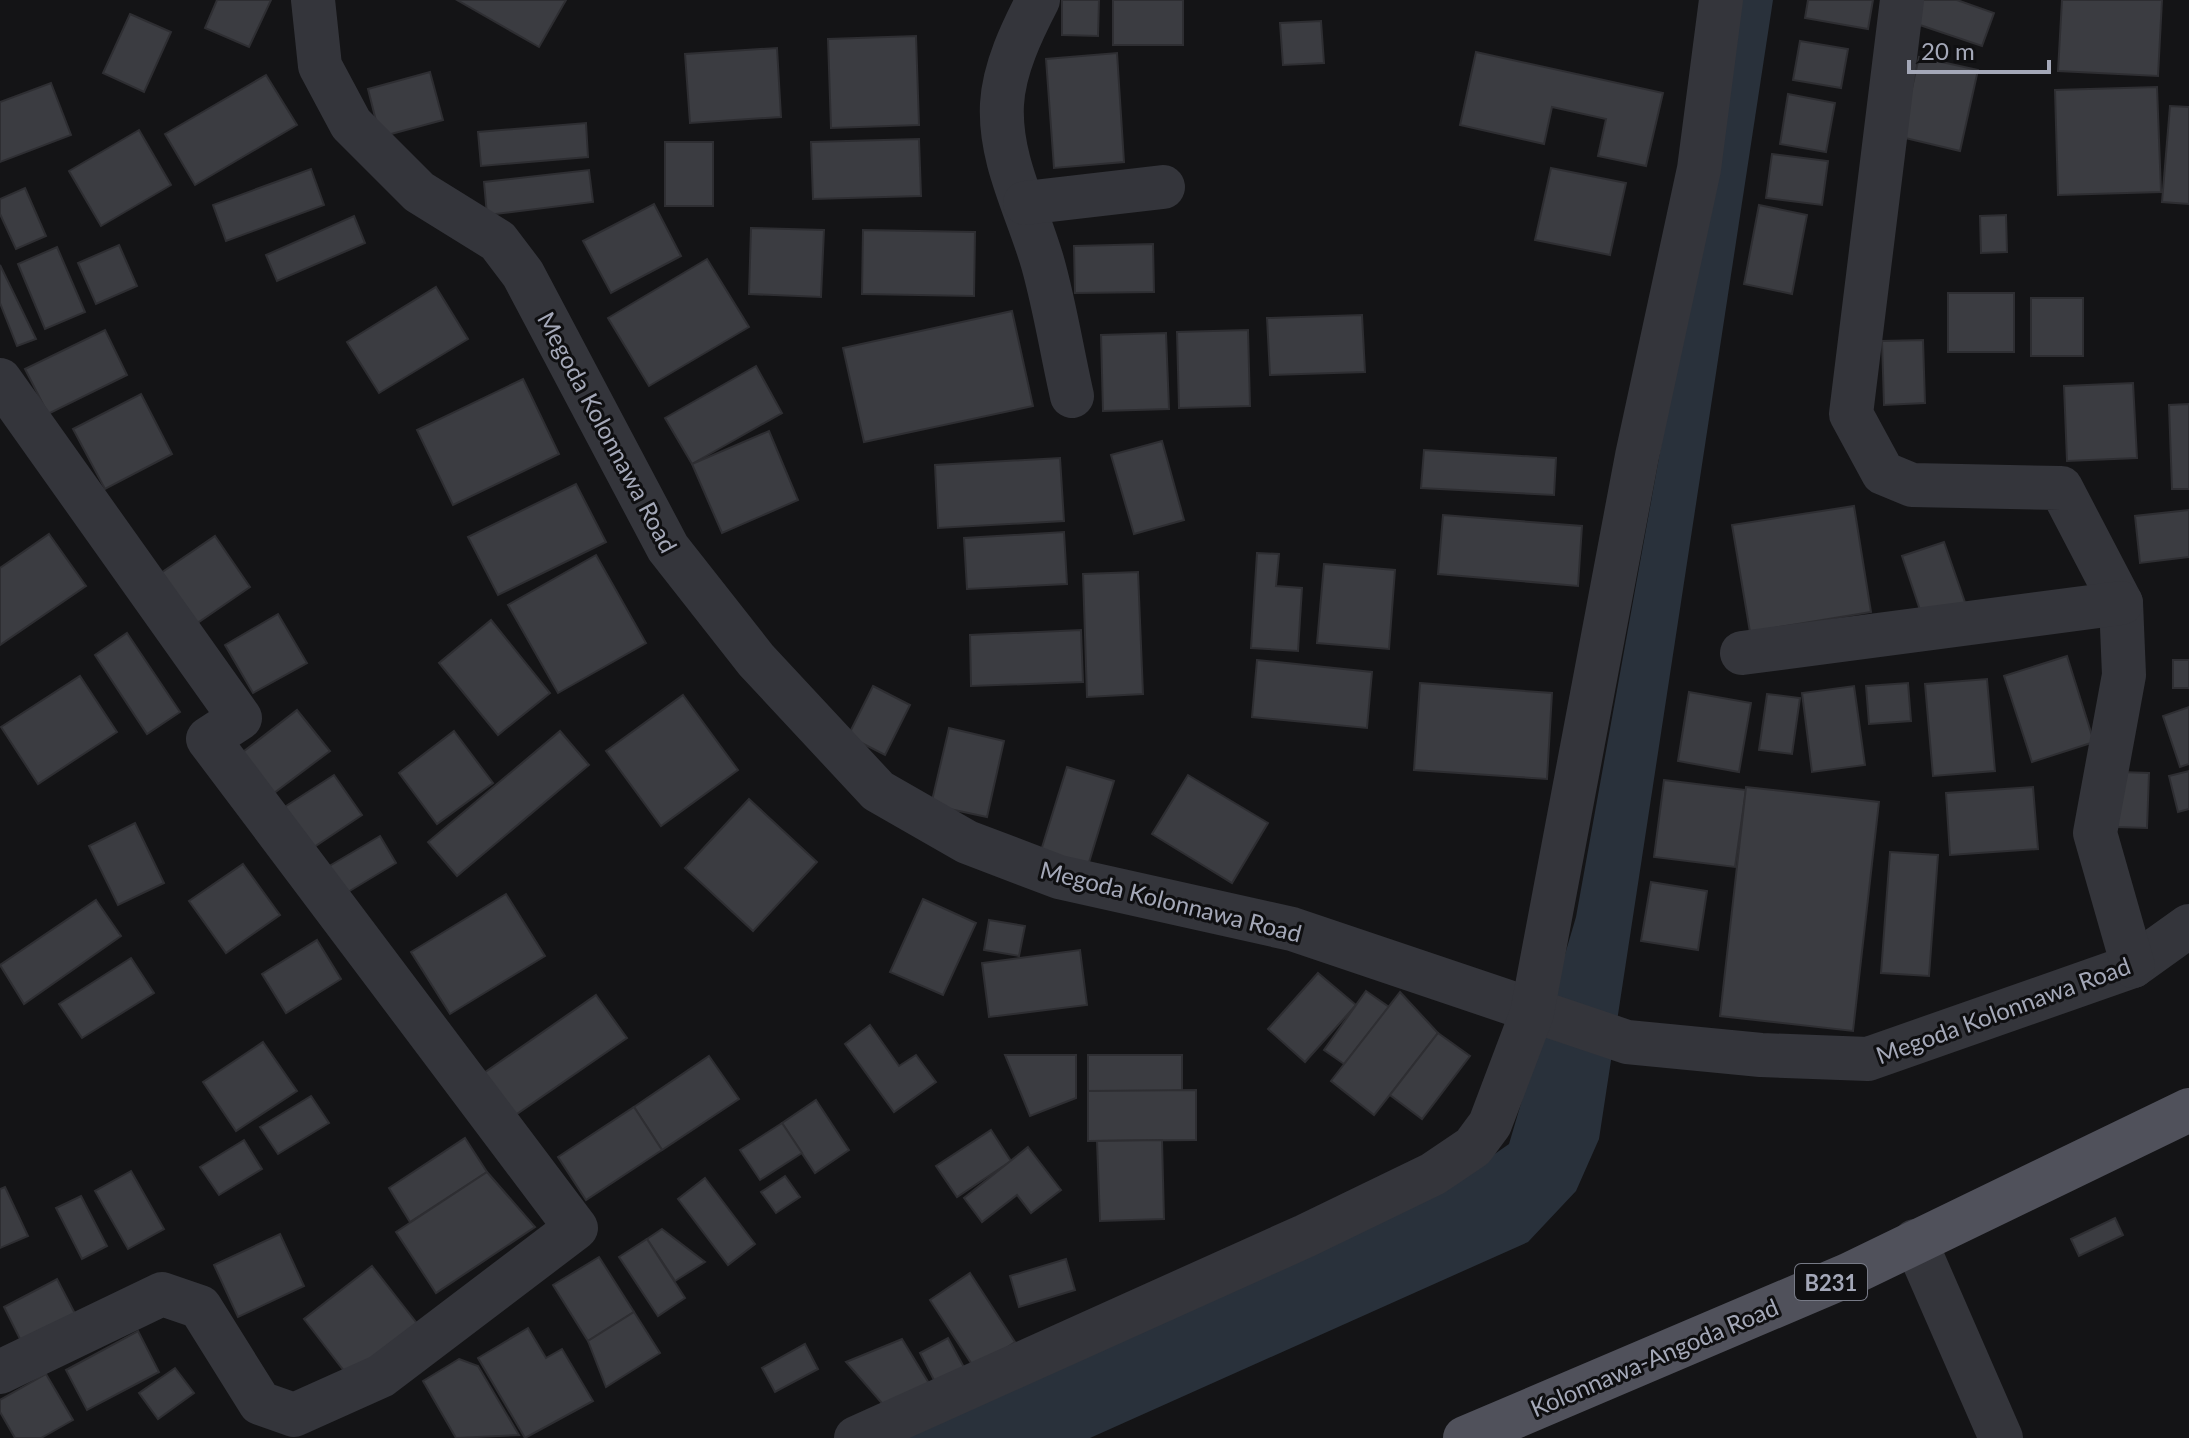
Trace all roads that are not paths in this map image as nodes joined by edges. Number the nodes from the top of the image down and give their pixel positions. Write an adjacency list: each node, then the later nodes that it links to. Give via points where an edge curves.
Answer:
1 (313, 0): 13 (street, Megoda Kolonnawa Road, via 320,66 351,124 419,192 498,241 523,274 668,548 756,660 878,791 967,842 1059,877 1292,929)
2 (1038, 0): 6 (street, via 1019,38 1002,103 1008,165)
3 (1721, 0): 13 (street, via 1699,169 1637,456)
4 (1902, 0): 9 (street, via 1851,414 1883,473 1912,485 2061,488)
5 (1163, 187): 6 (street)
6 (1025, 203): 8 (street)
7 (0, 380): 16 (street, via 240,718 208,739 576,1228 381,1376 294,1415 260,1403 200,1307 162,1294)
8 (1072, 396)
9 (2121, 603): 10 (street); 12 (street, via 2124,675 2095,833)
10 (1742, 653)
11 (2189, 926): 12 (street, Megoda Kolonnawa Road)
12 (2133, 966): 13 (street, Megoda Kolonnawa Road, via 1868,1059 1627,1042)
13 (1532, 1013): 17 (street, via 1490,1124 1473,1147 1433,1174)
14 (2189, 1110): 15 (main road, Kolonnawa-Angoda Road / B231)
15 (1915, 1241): 18 (main road, Kolonnawa-Angoda Road / B231, via 1848,1275); 19 (street)
16 (0, 1372)
17 (856, 1438)
18 (1465, 1438)
19 (2001, 1438)

